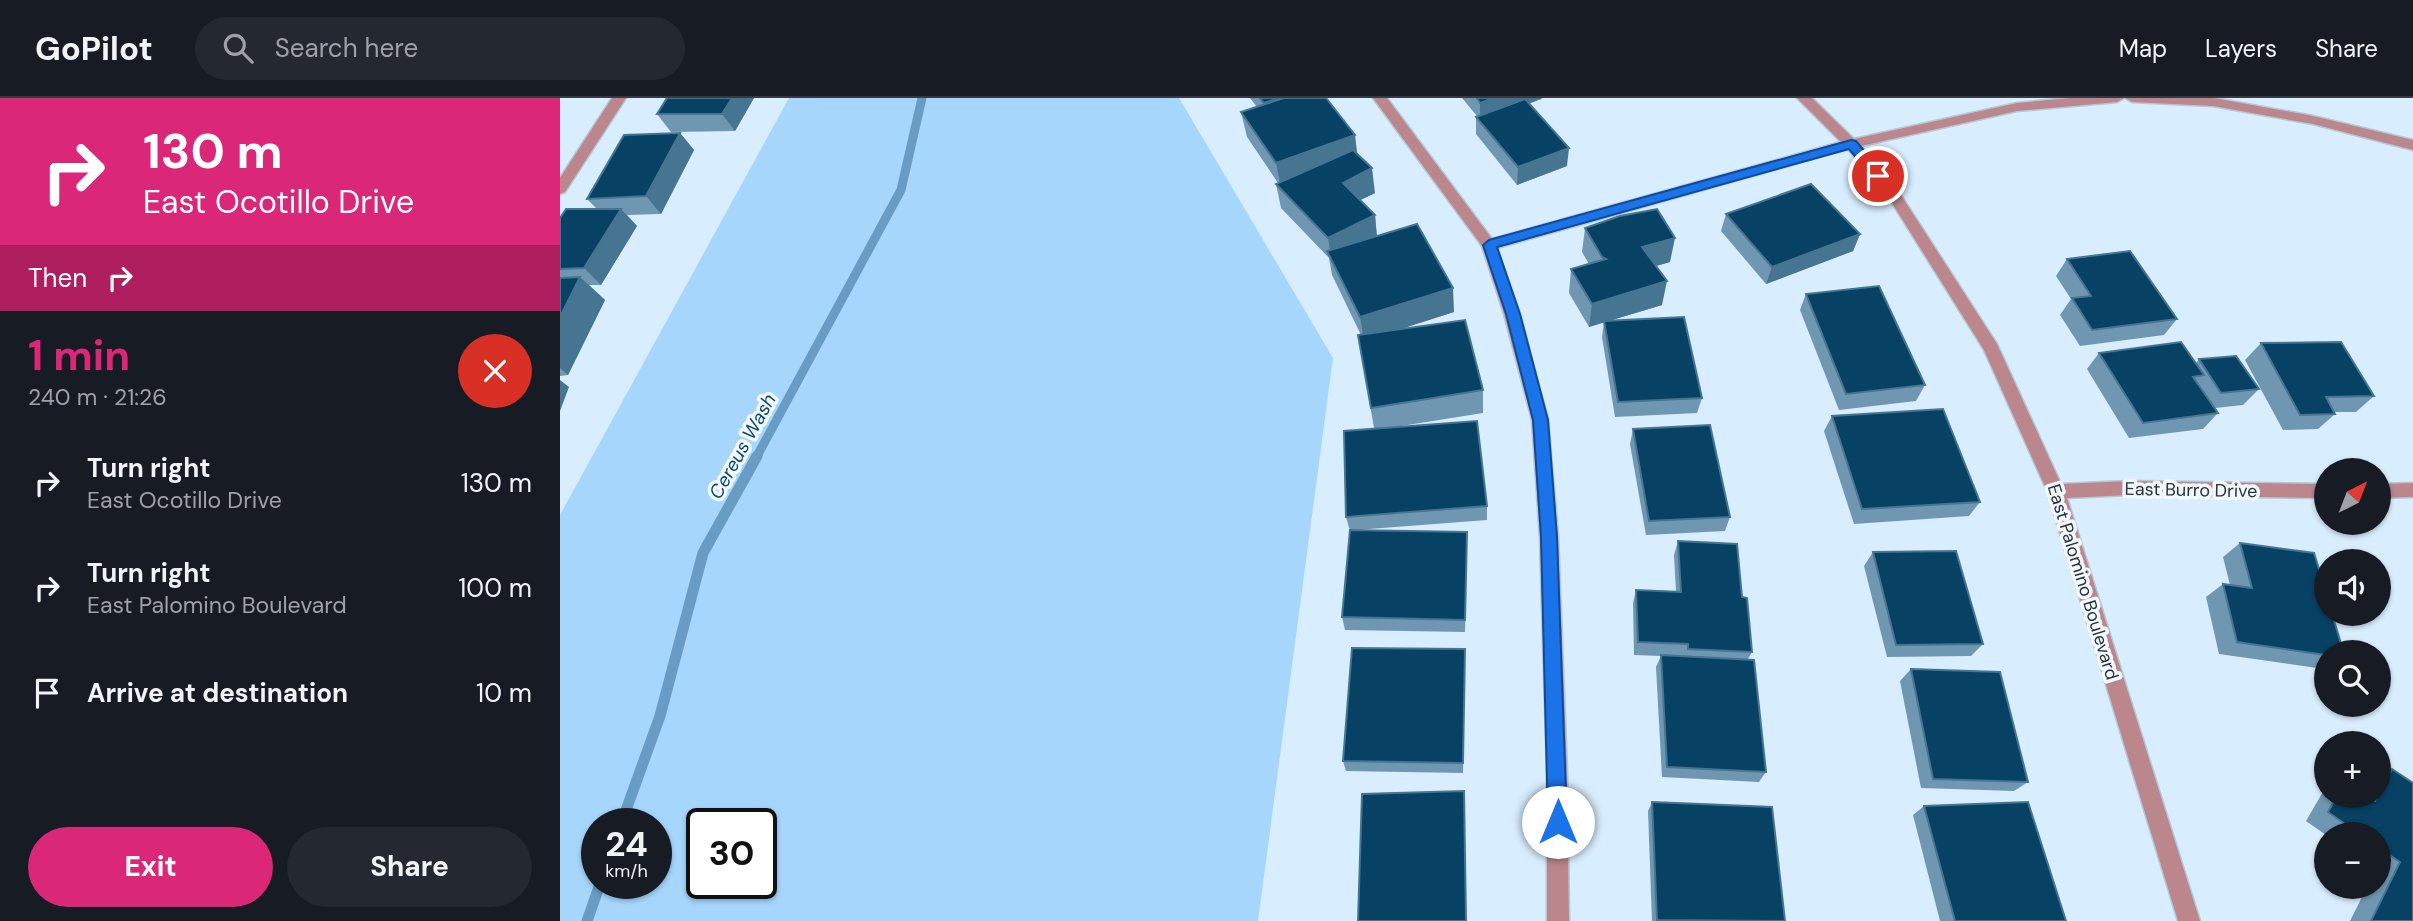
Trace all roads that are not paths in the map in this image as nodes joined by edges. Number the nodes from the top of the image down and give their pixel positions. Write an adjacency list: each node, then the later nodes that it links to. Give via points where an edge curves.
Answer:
1 (619, 98): 8 (street)
2 (1380, 98): 9 (street)
3 (1804, 98): 6 (street, East Palomino Boulevard)
4 (2117, 98): 6 (street, via 2017,107)
5 (2132, 98): 7 (street, via 2213,102)
6 (1851, 144): 9 (street); 11 (street, East Palomino Boulevard, via 1892,192 1991,348)
7 (2413, 145)
8 (560, 189)
9 (1489, 245): 14 (street, via 1513,314 1540,420 1551,578)
10 (2413, 490): 13 (street)
11 (2056, 491): 12 (street, East Burro Drive); 15 (street, East Palomino Boulevard)
12 (2314, 491)
13 (2391, 491)
14 (1558, 921)
15 (2189, 921)

